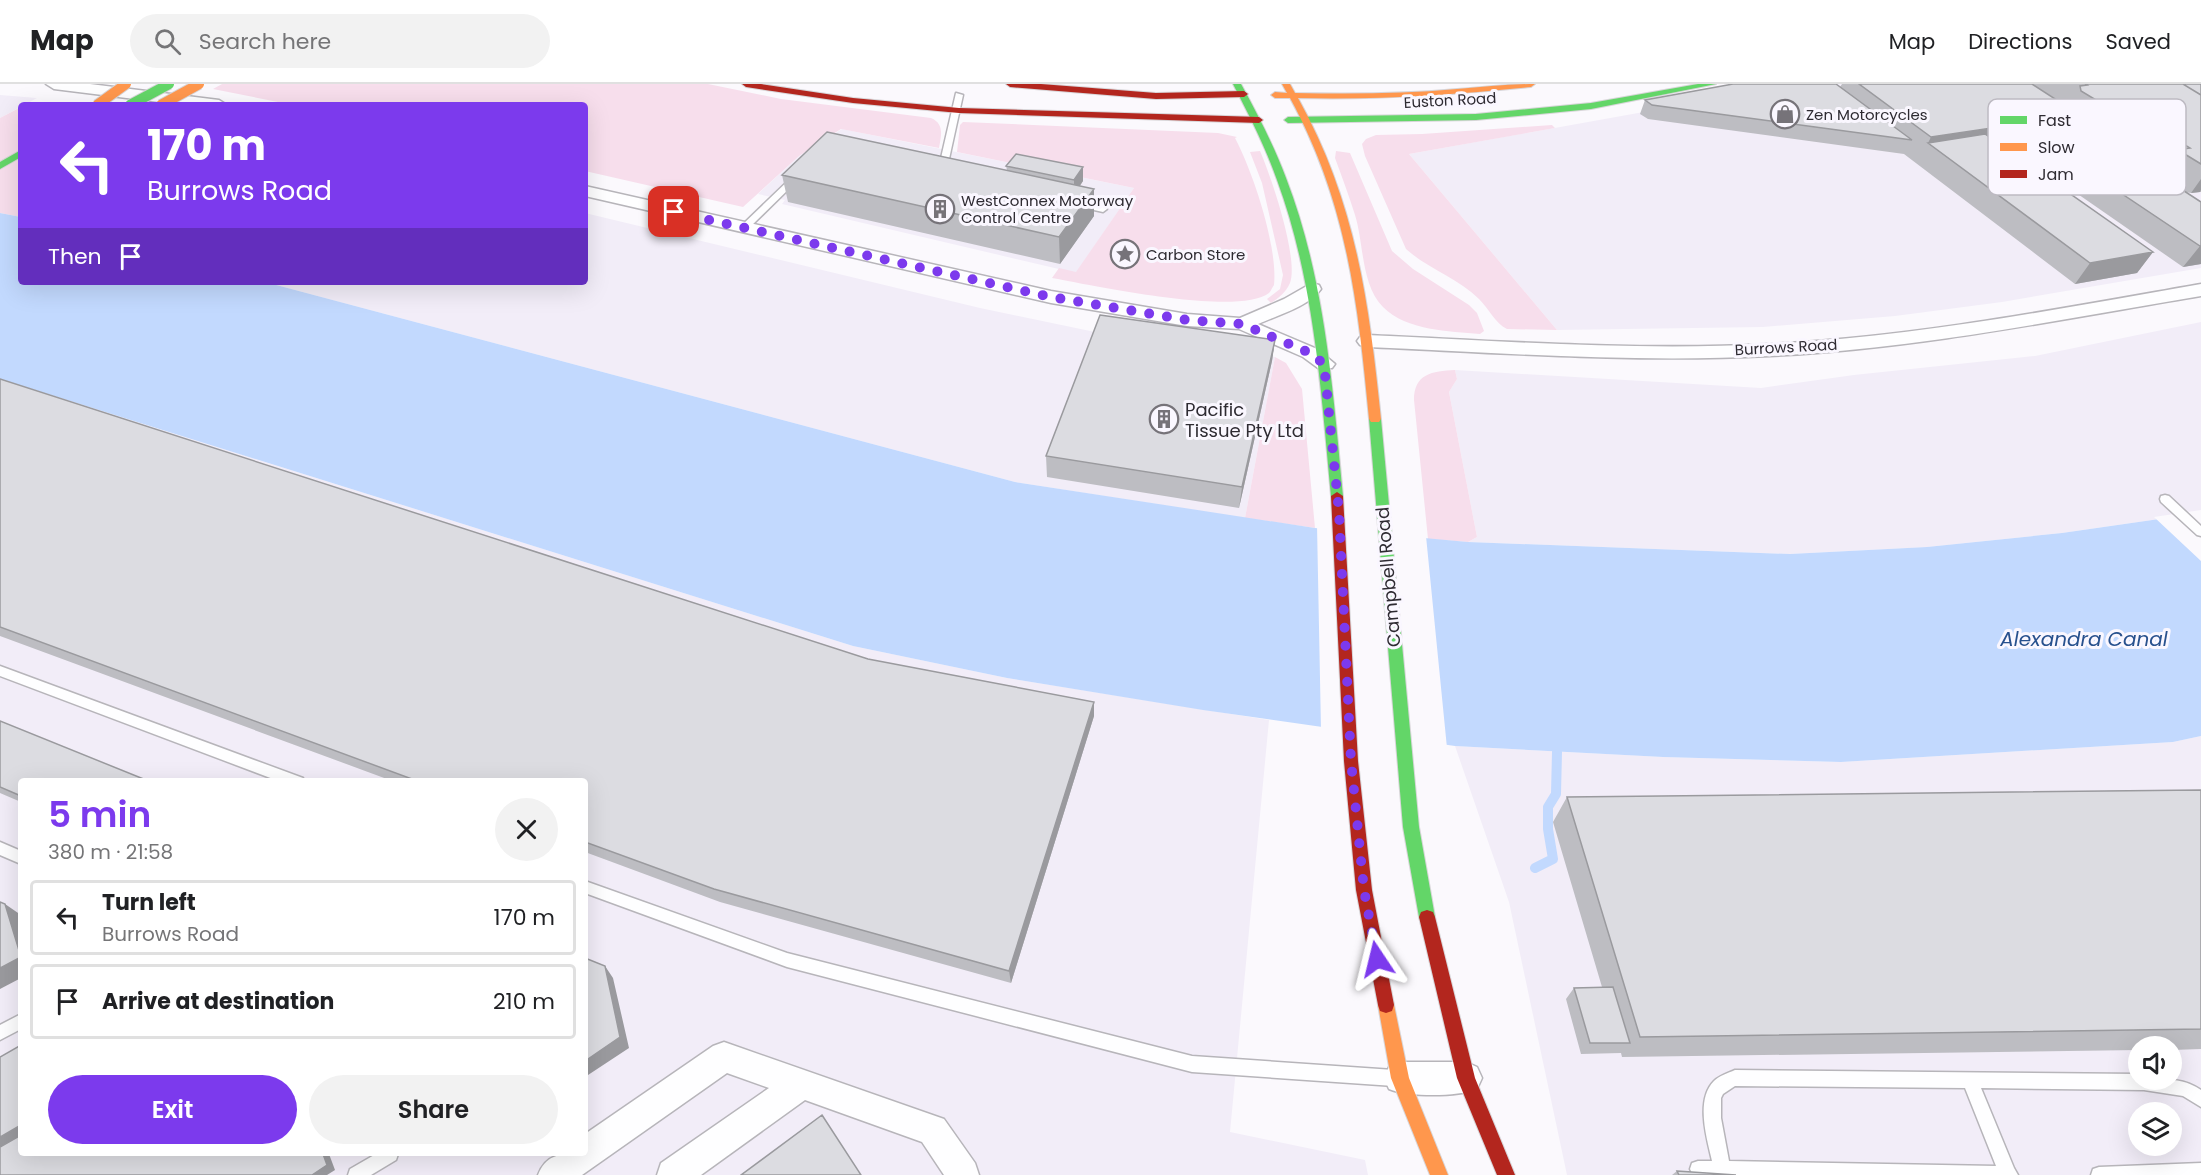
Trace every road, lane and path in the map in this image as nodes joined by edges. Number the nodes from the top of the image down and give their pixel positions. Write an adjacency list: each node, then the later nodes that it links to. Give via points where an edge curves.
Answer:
1 (54, 84): 11 (street)
2 (126, 84): 16 (main road, bridge)
3 (169, 84): 17 (main road, bridge)
4 (199, 84): 18 (main road, bridge)
5 (746, 84): 20 (main road, via 806,96)
6 (1010, 84): 12 (main road, via 1128,97 1192,99)
7 (1065, 84): 12 (main road, via 1127,91)
8 (1339, 84): 15 (main road)
9 (1531, 84): 15 (main road, Euston Road)
10 (1712, 84): 24 (main road, Euston Road, via 1591,105 1476,117)
11 (81, 85): 19 (street)
12 (1240, 89): 13 (main road, Euston Road); 22 (main road)
13 (1289, 89): 15 (main road, Euston Road); 23 (main road, via 1280,111); 24 (main road, Campbell Road)
14 (964, 96): 20 (lane); 21 (main road)
15 (1366, 97)
16 (101, 102)
17 (136, 102)
18 (166, 102)
19 (198, 102)
20 (954, 113): 21 (main road, via 1073,118); 32 (lane, via 945,159)
21 (1174, 116): 22 (main road, Euston Road)
22 (1259, 120): 23 (main road, Euston Road); 38 (main road, via 1284,180)
23 (1284, 120): 24 (main road, Euston Road); 25 (main road)
24 (1306, 120): 41 (main road, Campbell Road, via 1333,185 1347,232)
25 (1289, 137)
26 (18, 155): 28 (main road)
27 (18, 162): 31 (main road)
28 (0, 166)
29 (806, 169): 37 (lane)
30 (922, 170): 32 (lane)
31 (0, 171)
32 (933, 173): 33 (lane)
33 (944, 175)
34 (588, 192): 37 (street)
35 (1069, 202): 36 (lane)
36 (1103, 209)
37 (744, 228): 40 (street, via 1051,297 1187,320)
38 (1312, 289): 40 (street, via 1291,303); 43 (main road)
39 (2201, 290): 41 (street, Burrows Road, via 1904,339 1770,350 1529,350)
40 (1242, 324): 43 (street, via 1310,353)
41 (1367, 341): 54 (main road, Campbell Road, via 1411,827 1424,906)
42 (1333, 344): 43 (main road)
43 (1324, 364): 53 (main road, via 1339,512 1351,761 1364,890)
44 (2165, 499): 45 (lane)
45 (2201, 532)
46 (0, 671): 47 (lane)
47 (287, 778)
48 (0, 848): 49 (lane)
49 (18, 857)
50 (588, 888): 53 (lane, via 787,960 1192,1064)
51 (18, 1023): 52 (lane)
52 (0, 1033)
53 (1400, 1078): 54 (street); 68 (main road)
54 (1466, 1078): 69 (main road, Campbell Road)
55 (1970, 1080): 57 (lane, via 2145,1082 2186,1089); 62 (lane, via 1735,1078 1723,1083 1712,1103); 70 (lane)
56 (802, 1083): 58 (street, via 724,1057); 66 (street); 67 (street, via 933,1130)
57 (2201, 1099)
58 (588, 1151)
59 (387, 1156): 64 (lane)
60 (581, 1156): 65 (street)
61 (1698, 1169): 62 (lane)
62 (1722, 1170): 70 (lane)
63 (2201, 1171): 71 (lane)
64 (356, 1175)
65 (554, 1175)
66 (672, 1175)
67 (963, 1175)
68 (1439, 1175)
69 (1506, 1175)
70 (2009, 1175)
71 (2098, 1175)

